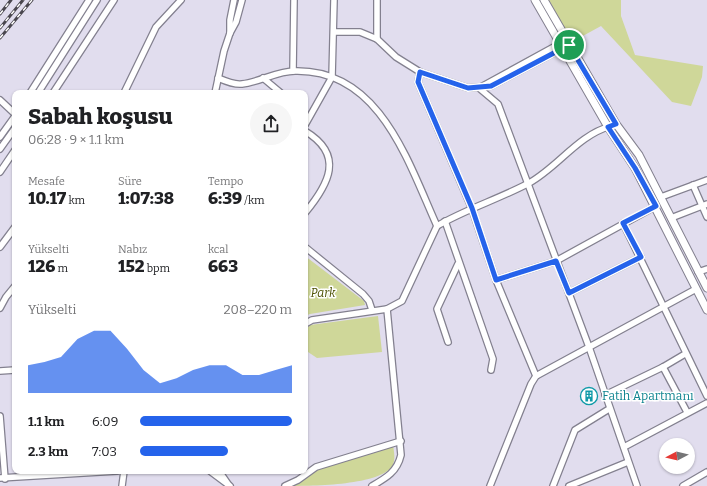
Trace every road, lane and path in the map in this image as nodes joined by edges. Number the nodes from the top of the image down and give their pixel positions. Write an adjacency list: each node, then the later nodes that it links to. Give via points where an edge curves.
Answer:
1 (89, 0): 22 (street)
2 (97, 0): 23 (street)
3 (114, 0): 24 (street)
4 (181, 0): 25 (street, via 156,27)
5 (234, 0): 13 (street)
6 (242, 0): 13 (street)
7 (294, 0): 16 (street)
8 (334, 0): 12 (street)
9 (377, 0): 14 (street)
10 (535, 0): 15 (main road)
11 (544, 0): 15 (main road)
12 (334, 32): 14 (street, via 360,32); 18 (street)
13 (230, 33): 19 (street)
14 (377, 39): 17 (street, via 396,57)
15 (564, 44): 21 (street); 34 (main road); 35 (main road)
16 (293, 71): 18 (street, via 318,72); 20 (street)
17 (420, 72): 21 (street, via 468,88); 48 (street, via 418,82)
18 (332, 77): 31 (street); 54 (street, via 341,79 359,92 394,132)
19 (218, 78): 20 (street, via 241,84); 26 (street)
20 (263, 78): 27 (street)
21 (479, 88): 43 (street, via 498,104)
22 (32, 90)
23 (40, 90)
24 (55, 90)
25 (125, 90)
26 (216, 90)
27 (277, 90)
28 (0, 100): 29 (street)
29 (12, 112)
30 (308, 114): 31 (street)
31 (311, 116): 33 (street)
32 (12, 119): 38 (street)
33 (308, 120)
34 (616, 124): 35 (street); 45 (main road, via 639,155)
35 (608, 127): 43 (street, via 588,137); 47 (main road)
36 (12, 132): 39 (street)
37 (308, 134): 49 (street, via 318,139 325,148 330,167 320,194)
38 (0, 137)
39 (0, 149)
40 (12, 154): 41 (street)
41 (0, 172)
42 (707, 180): 44 (street)
43 (528, 184): 48 (street); 59 (street)
44 (692, 185): 45 (street); 46 (street)
45 (661, 197): 51 (main road)
46 (704, 205): 50 (street); 51 (street)
47 (656, 206): 53 (street); 65 (main road)
48 (472, 208): 52 (street); 63 (street)
49 (308, 209)
50 (707, 217)
51 (671, 218): 62 (main road)
52 (445, 221): 54 (street); 60 (street)
53 (623, 223): 58 (street); 59 (street)
54 (437, 226): 70 (street, via 402,302)
55 (12, 231): 56 (street)
56 (0, 247)
57 (308, 249): 71 (street, via 366,297)
58 (641, 257): 67 (street); 68 (street)
59 (556, 261): 63 (street); 67 (street)
60 (458, 264): 74 (street, via 437,309); 79 (street, via 493,359)
61 (707, 269): 62 (street)
62 (698, 272): 64 (main road)
63 (496, 280): 81 (street)
64 (707, 288)
65 (696, 289): 68 (street); 72 (main road)
66 (12, 290): 69 (street)
67 (569, 293): 75 (street)
68 (664, 307): 75 (street); 76 (street)
69 (0, 308)
70 (387, 309): 71 (street); 88 (street)
71 (372, 310): 73 (street)
72 (707, 310)
73 (308, 322)
74 (448, 342)
75 (589, 347): 81 (street); 82 (street)
76 (685, 354): 77 (street); 83 (street)
77 (663, 367): 82 (street); 86 (street)
78 (12, 370): 80 (street)
79 (491, 370)
80 (0, 371)
81 (536, 376): 103 (street)
82 (605, 395): 85 (street)
83 (707, 396)
84 (707, 403): 86 (street)
85 (609, 408): 89 (street); 104 (street, via 575,430)
86 (687, 412): 89 (street)
87 (0, 416): 98 (street)
88 (401, 442): 92 (street, via 316,467); 102 (street, via 401,456 397,468)
89 (624, 447): 90 (street)
90 (628, 462): 105 (street); 106 (street)
91 (707, 472): 107 (street)
92 (308, 473)
93 (69, 474): 98 (street)
94 (124, 474): 100 (street)
95 (214, 474): 99 (street)
96 (221, 474): 99 (street)
97 (306, 474): 101 (street)
98 (3, 478)
99 (229, 485)
100 (122, 486)
101 (285, 486)
102 (372, 486)
103 (490, 486)
104 (553, 486)
105 (569, 486)
106 (637, 486)
107 (685, 486)

